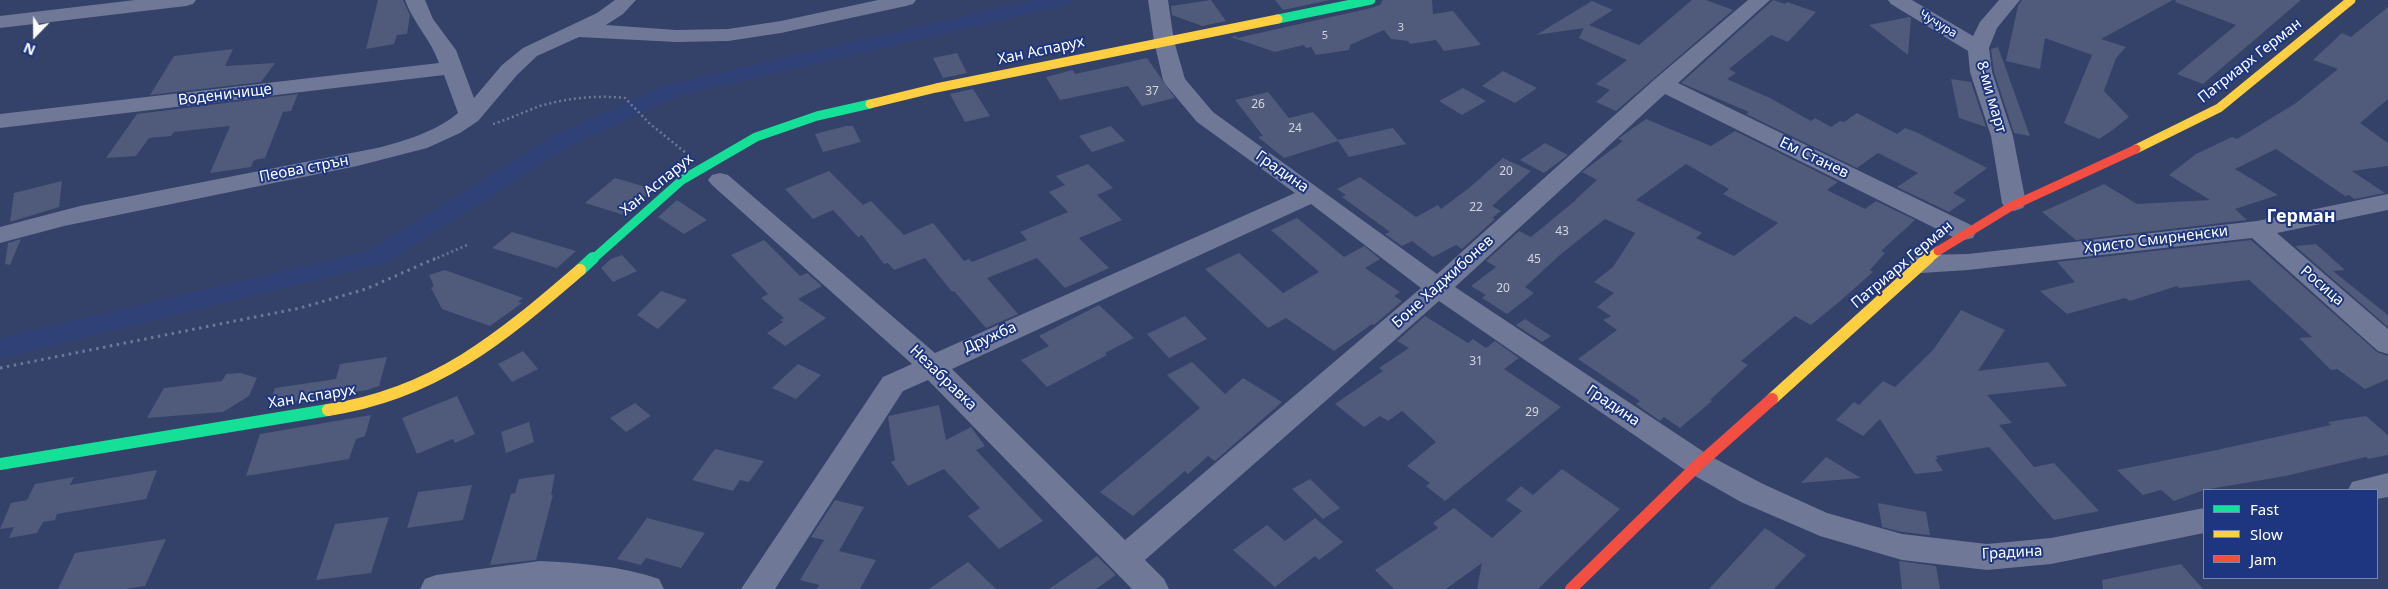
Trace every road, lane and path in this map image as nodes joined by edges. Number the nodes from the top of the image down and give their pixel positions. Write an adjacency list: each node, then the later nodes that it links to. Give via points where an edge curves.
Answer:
1 (186, 0): 11 (street)
2 (416, 0): 15 (street, via 423,20 445,50)
3 (906, 0): 12 (street, via 728,35)
4 (1158, 0): 13 (street, Градина)
5 (1371, 0): 13 (street, Хан Аспарух)
6 (1760, 0): 16 (street, Боне Хаджибонев)
7 (1898, 0): 14 (street, Чучура)
8 (2010, 0): 14 (street, 8-ми март, via 1987,26)
9 (2351, 0): 23 (street, Патриарх Герман, via 2219,108 2174,132)
10 (626, 1): 12 (street, Пеова стрън, via 592,25)
11 (0, 22)
12 (573, 32): 17 (street, Пеова стрън, via 526,55)
13 (1164, 41): 20 (street, Хан Аспарух, via 817,116 756,137); 21 (street, Градина, via 1174,80 1205,117)
14 (1978, 48): 23 (street, 8-ми март, via 1981,72 2002,136)
15 (450, 68): 17 (street); 18 (street, Воденичище)
16 (1663, 84): 25 (street, Ем Станев); 29 (street, Боне Хаджибонев)
17 (470, 116): 19 (street, Пеова стрън)
18 (0, 121)
19 (451, 129): 20 (path, via 490,125 533,109 594,96 625,98 649,123); 26 (street, Пеова стрън, via 417,143 358,159 95,211)
20 (712, 173): 31 (street, Незабравка); 33 (street, Хан Аспарух, via 682,180 530,314 471,355 418,385 370,403)
21 (1313, 194): 29 (street, Градина); 31 (street, Дружба)
22 (2388, 202): 24 (street, Христо Смирненски)
23 (2014, 203): 25 (street, Патриарх Герман)
24 (2257, 229): 28 (street, Христо Смирненски, via 1968,262); 30 (street, Росица)
25 (1964, 232): 28 (street, Патриарх Герман)
26 (0, 235)
27 (467, 245): 32 (path, via 366,289 300,308)
28 (1921, 264): 34 (street, Патриарх Герман)
29 (1438, 288): 34 (street, Градина); 38 (street, Боне Хаджибонев)
30 (2388, 344)
31 (931, 365): 38 (street, Незабравка); 41 (street, Дружба, via 893,384)
32 (0, 368)
33 (0, 464)
34 (1699, 464): 37 (street, Градина, via 1752,493 1820,523 1902,547 1987,557 2051,551); 43 (street, Патриарх Герман)
35 (2388, 485): 36 (street)
36 (2368, 489)
37 (2203, 522)
38 (1123, 560): 42 (street, Незабравка)
39 (436, 589): 40 (street, via 540,574 599,578)
40 (648, 589)
41 (757, 589)
42 (1153, 589)
43 (1571, 589)

